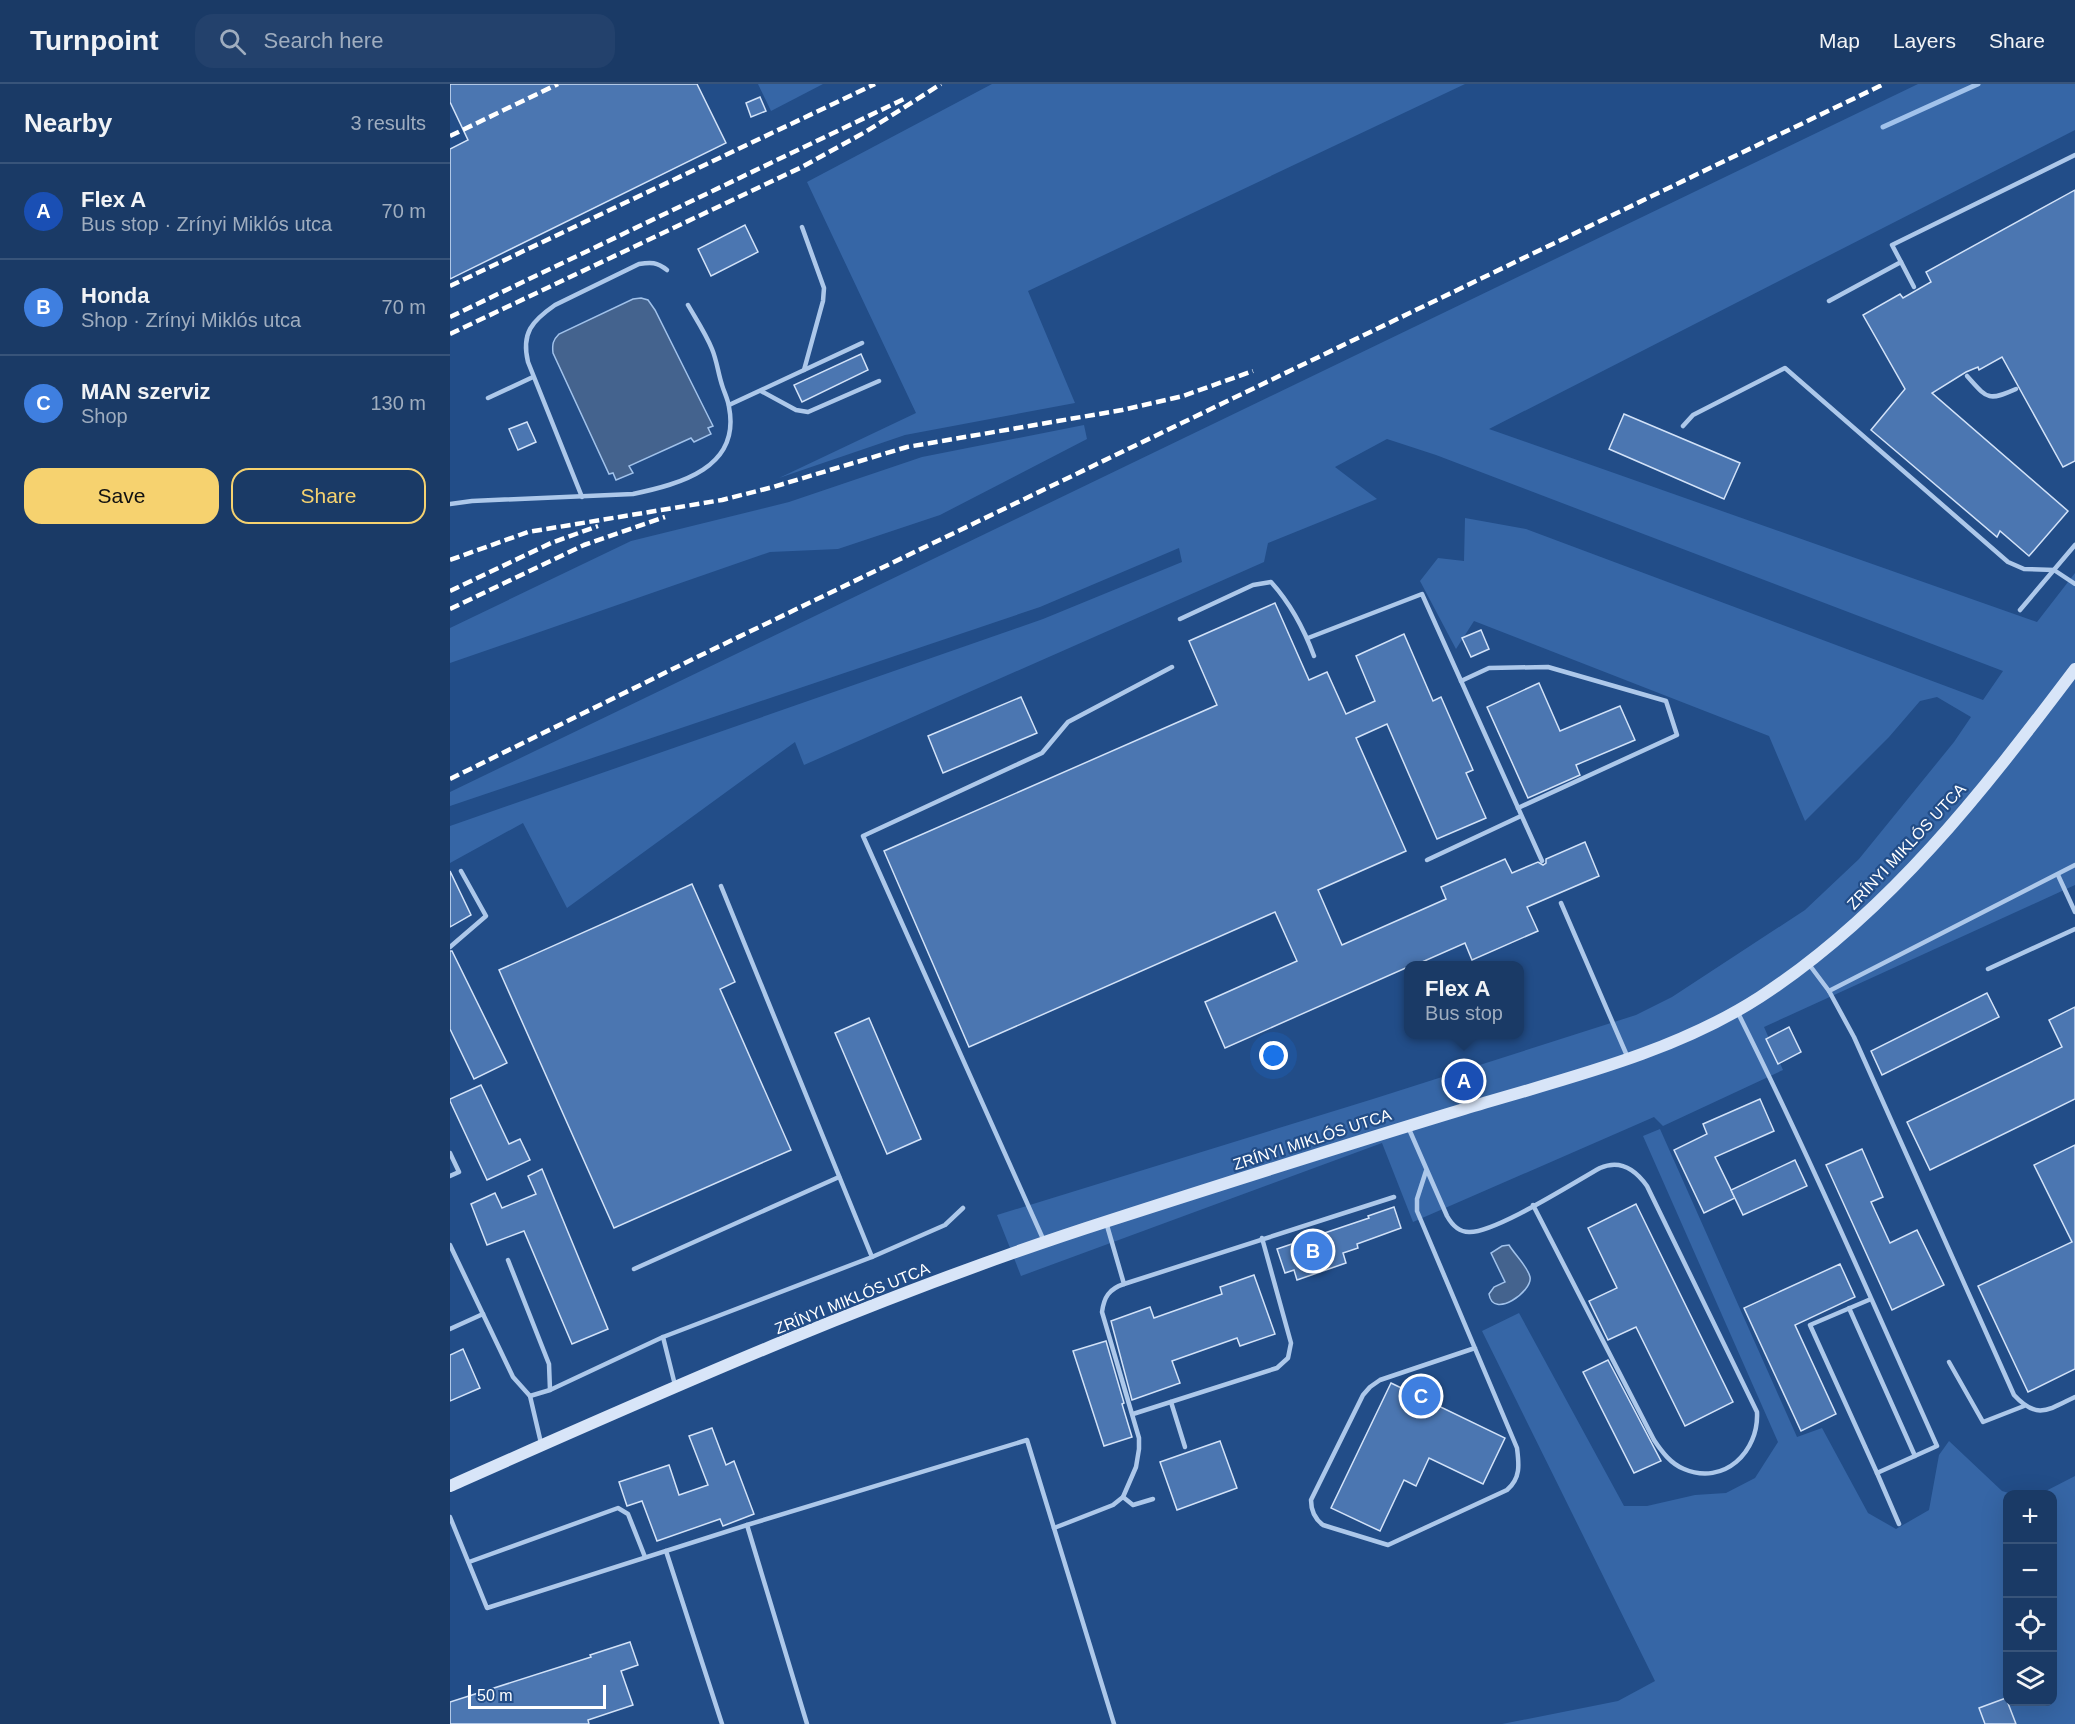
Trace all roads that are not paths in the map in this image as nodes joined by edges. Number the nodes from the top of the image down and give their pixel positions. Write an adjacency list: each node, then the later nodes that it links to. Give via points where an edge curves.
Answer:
1 (2075, 155): 3 (lane, via 1892,244)
2 (802, 227): 9 (lane, via 824,288)
3 (1901, 262): 5 (lane); 6 (lane)
4 (667, 270): 10 (lane, via 658,263 639,264 543,313 525,339)
5 (1914, 287)
6 (1829, 301)
7 (688, 305): 16 (lane, via 712,348)
8 (862, 342): 9 (lane)
9 (804, 370): 14 (lane)
10 (533, 376): 15 (lane); 18 (lane)
11 (1967, 376): 13 (lane, via 1991,397)
12 (879, 381): 14 (lane, via 808,412 796,410)
13 (2016, 389)
14 (761, 391): 16 (lane)
15 (488, 398)
16 (729, 405): 18 (lane, via 731,421 726,446 712,465 658,489)
17 (1683, 426): 21 (lane, via 1693,415 1785,368 2008,562 2024,569)
18 (582, 497): 19 (lane)
19 (450, 504)
20 (2075, 546): 21 (lane)
21 (2054, 570): 22 (lane); 23 (lane)
22 (2075, 584)
23 (2020, 610)
24 (1180, 620): 25 (lane, via 1253,585 1271,582 1286,599)
25 (1308, 638): 26 (lane); 29 (lane, via 1422,594)
26 (1314, 656)
27 (1172, 667): 57 (lane, via 1068,722 1042,753 863,836)
28 (2075, 669): 42 (main road, ZRÍNYI MIKLÓS UTCA, via 1937,842 1853,927)
29 (1461, 681): 30 (lane); 30 (lane, via 1489,668 1548,667 1666,701 1677,735)
30 (1518, 808): 31 (lane)
31 (1521, 816): 32 (lane); 33 (lane)
32 (1427, 860)
33 (1542, 861)
34 (2075, 865): 36 (lane)
35 (461, 872): 41 (lane, via 486,916)
36 (2058, 875): 39 (lane); 44 (lane)
37 (722, 886): 51 (lane)
38 (1561, 903): 46 (lane)
39 (2075, 912)
40 (2075, 929): 43 (lane)
41 (450, 947)
42 (1808, 963): 44 (lane); 45 (main road, ZRÍNYI MIKLÓS UTCA)
43 (1988, 969)
44 (1829, 991): 75 (lane, via 1859,1048 2014,1395)
45 (1737, 1011): 46 (main road, ZRÍNYI MIKLÓS UTCA, via 1698,1032); 63 (lane)
46 (1628, 1058): 47 (main road, ZRÍNYI MIKLÓS UTCA)
47 (1408, 1126): 49 (lane); 55 (main road, ZRÍNYI MIKLÓS UTCA)
48 (450, 1153): 50 (lane, via 459,1172)
49 (1426, 1170): 53 (lane, via 1450,1221 1466,1232 1491,1228); 68 (lane, via 1417,1211)
50 (450, 1176)
51 (839, 1177): 59 (lane); 61 (lane)
52 (1394, 1197): 56 (lane)
53 (1533, 1205): 53 (lane, via 1610,1164 1640,1176 1757,1412 1758,1422 1742,1459 1717,1472 1700,1473 1675,1464 1660,1449)
54 (963, 1208): 59 (lane, via 945,1225)
55 (1106, 1222): 57 (main road, ZRÍNYI MIKLÓS UTCA); 62 (lane)
56 (1262, 1238): 62 (lane); 74 (lane, via 1290,1343 1288,1358 1277,1368)
57 (1044, 1242): 70 (main road, ZRÍNYI MIKLÓS UTCA, via 864,1308)
58 (450, 1245): 65 (lane)
59 (872, 1257): 67 (lane)
60 (508, 1260): 71 (lane, via 549,1364)
61 (634, 1269)
62 (1124, 1284): 76 (lane, via 1107,1295 1102,1312)
63 (1871, 1299): 64 (lane); 79 (lane, via 1937,1446)
64 (1850, 1308): 79 (lane); 80 (lane, via 1810,1325)
65 (483, 1314): 66 (lane); 72 (lane, via 513,1377)
66 (450, 1329)
67 (663, 1337): 70 (lane); 71 (lane)
68 (1474, 1348): 68 (lane, via 1380,1380 1370,1387 1311,1500 1317,1521 1388,1545 1515,1484 1517,1448)
69 (1949, 1362): 75 (lane, via 1983,1422)
70 (675, 1387): 77 (main road, ZRÍNYI MIKLÓS UTCA)
71 (550, 1390): 72 (lane)
72 (530, 1396): 77 (lane)
73 (2075, 1397): 75 (lane, via 2039,1412)
74 (1171, 1402): 76 (lane); 78 (lane)
75 (2024, 1406)
76 (1133, 1414): 82 (lane, via 1139,1449)
77 (542, 1445): 81 (main road, ZRÍNYI MIKLÓS UTCA)
78 (1185, 1447)
79 (1915, 1456): 80 (lane)
80 (1877, 1473): 85 (lane)
81 (450, 1486)
82 (1123, 1497): 83 (lane, via 1133,1505); 87 (lane)
83 (1153, 1499)
84 (450, 1517): 90 (lane)
85 (1899, 1524)
86 (747, 1525): 87 (lane, via 1027,1440); 88 (lane); 92 (lane)
87 (1054, 1528): 93 (lane)
88 (666, 1551): 89 (lane); 91 (lane)
89 (645, 1557): 90 (lane, via 487,1608); 90 (lane, via 628,1514 618,1508)
90 (469, 1562)
91 (722, 1724)
92 (807, 1724)
93 (1114, 1724)

